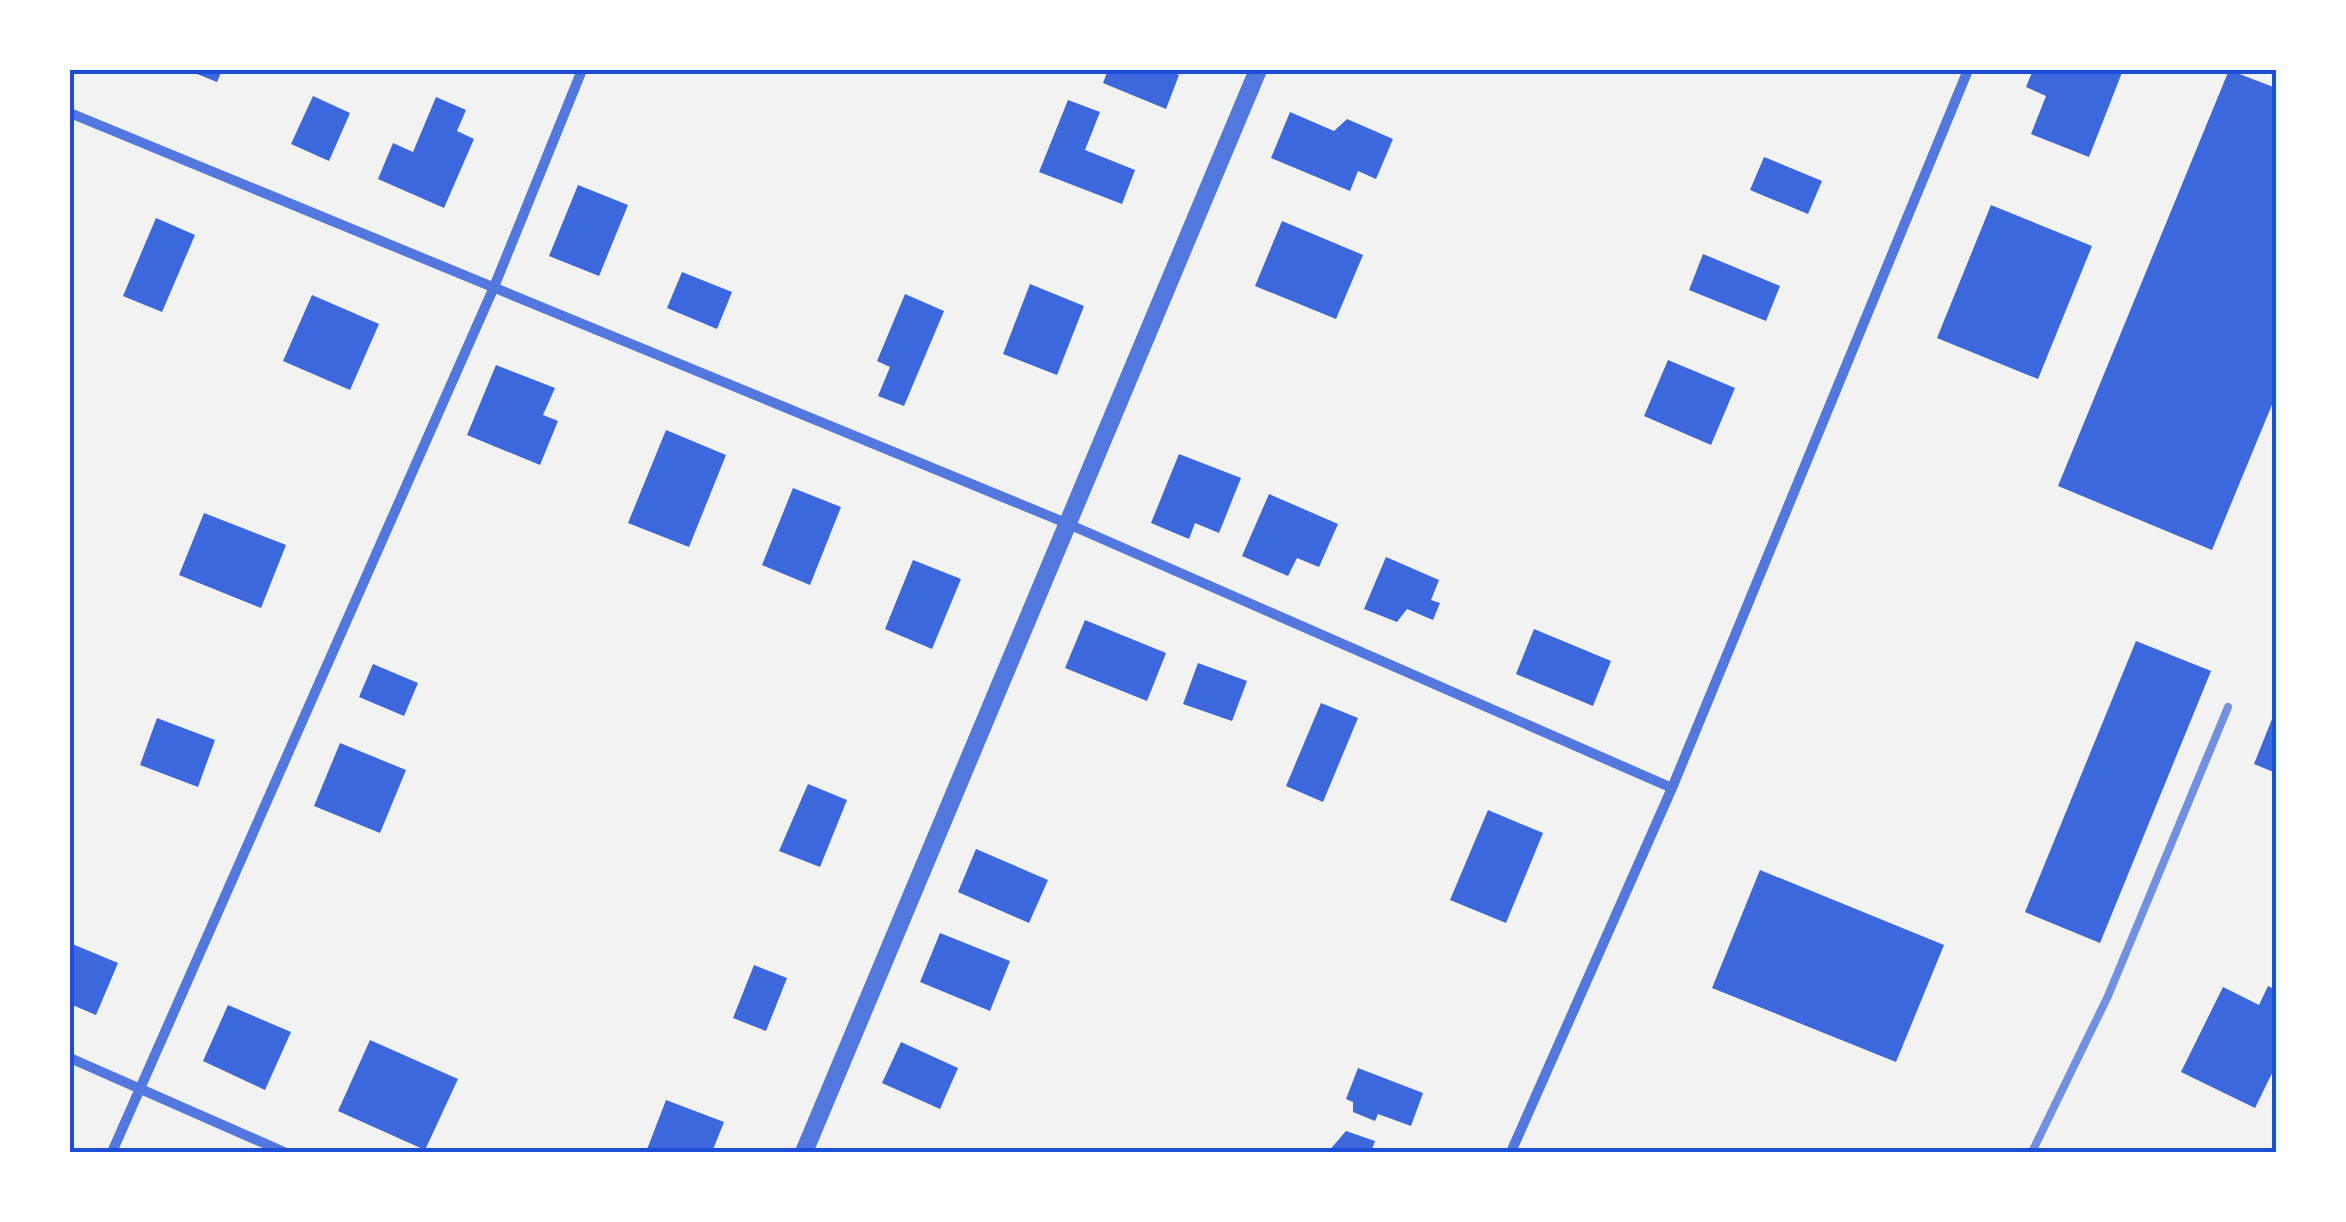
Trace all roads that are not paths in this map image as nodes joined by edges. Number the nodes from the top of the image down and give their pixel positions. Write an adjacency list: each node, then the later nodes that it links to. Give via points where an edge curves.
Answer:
1 (582, 70): 5 (street)
2 (1258, 70): 6 (street)
3 (1968, 70): 7 (street)
4 (70, 113): 5 (street)
5 (494, 287): 6 (street); 9 (street)
6 (1066, 523): 7 (street); 12 (street)
7 (1672, 788): 13 (street)
8 (70, 1058): 9 (street)
9 (139, 1089): 10 (street); 11 (street)
10 (112, 1152)
11 (284, 1152)
12 (804, 1152)
13 (1511, 1152)

